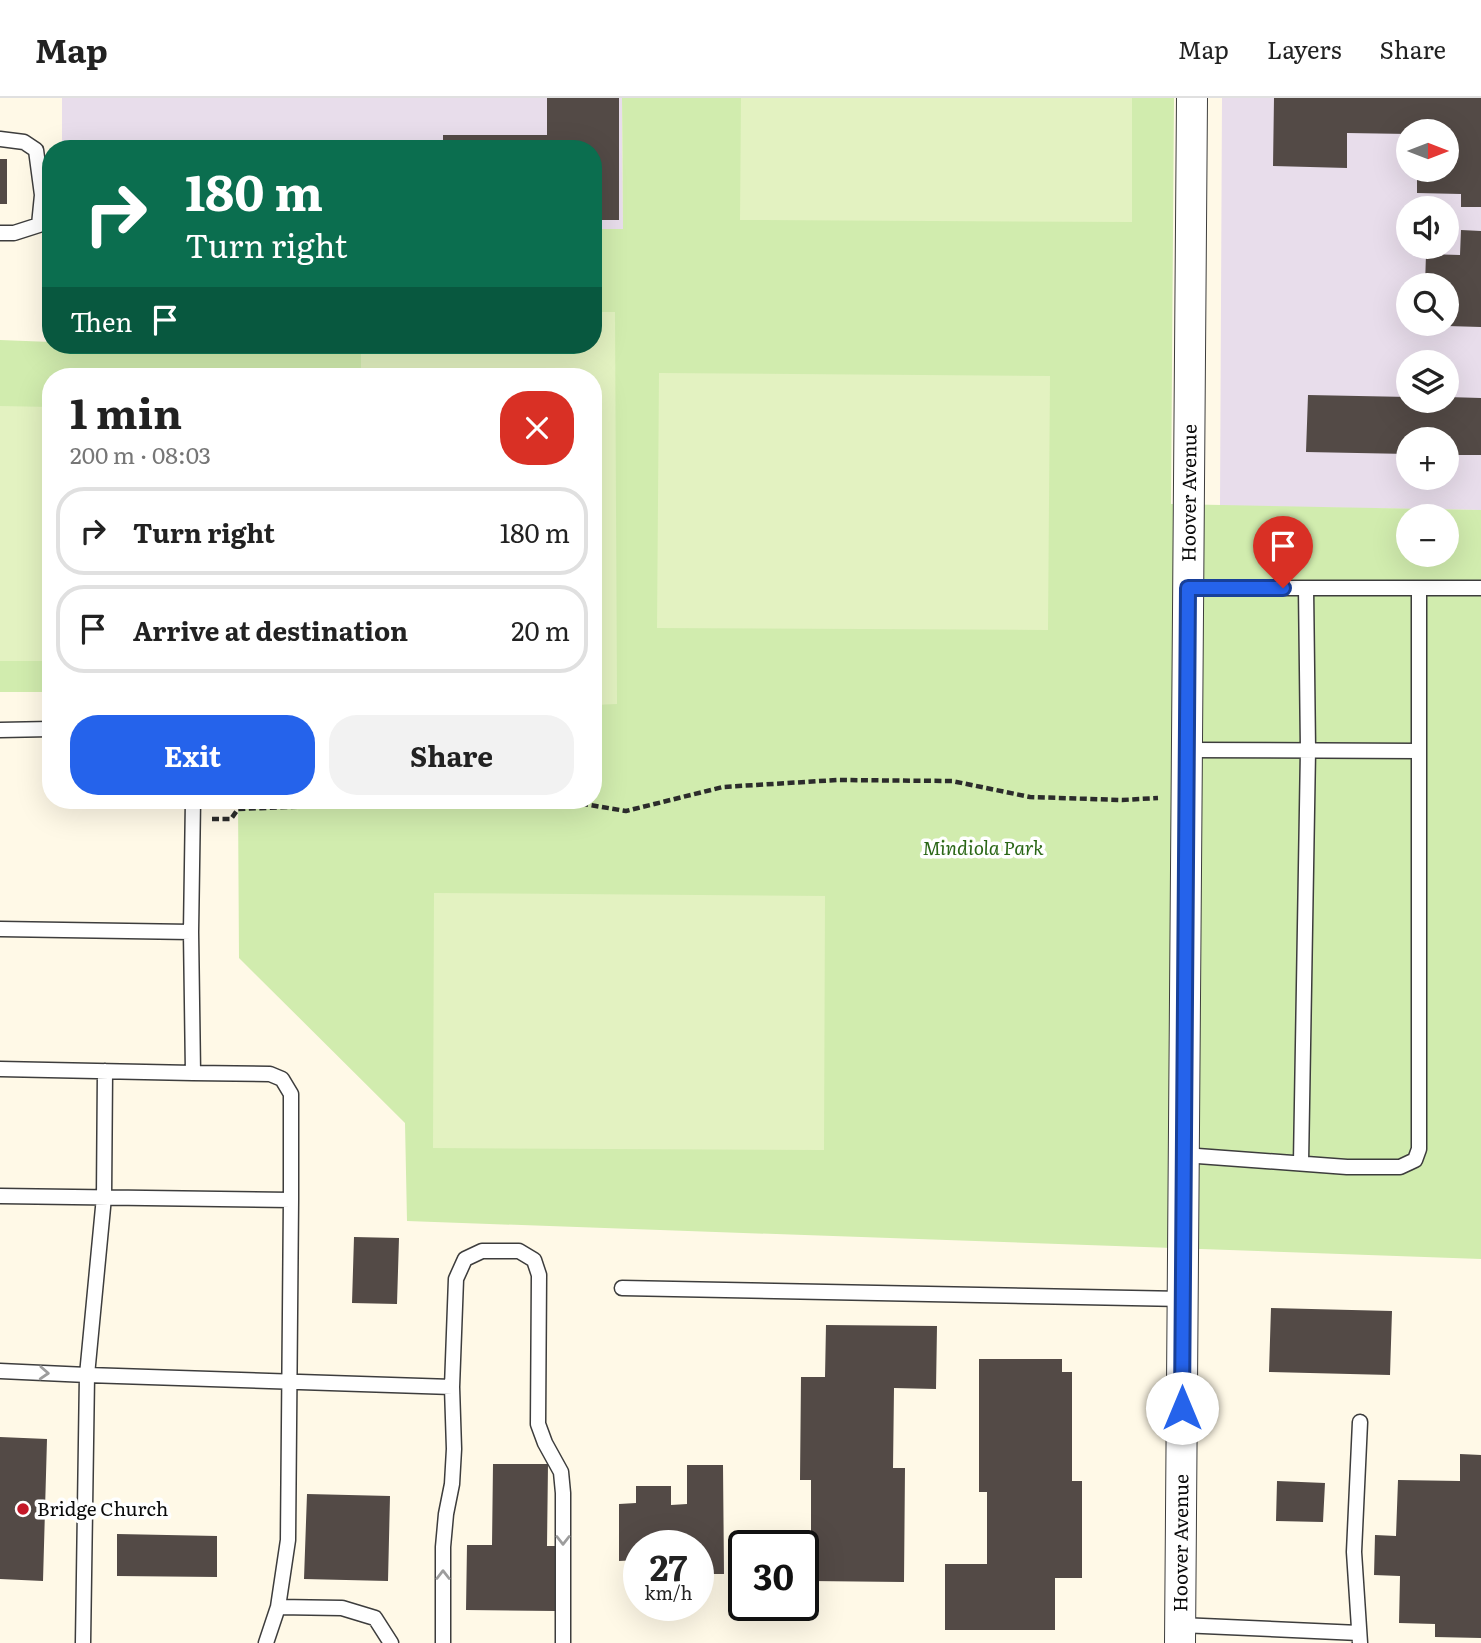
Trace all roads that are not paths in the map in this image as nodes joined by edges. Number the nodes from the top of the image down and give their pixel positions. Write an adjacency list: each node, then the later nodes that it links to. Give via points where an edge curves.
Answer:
1 (1192, 98): 4 (street, Hoover Avenue)
2 (0, 139): 3 (lane, via 24,142 36,150 42,195 39,225)
3 (7, 233)
4 (1188, 588): 5 (lane); 10 (street, Hoover Avenue)
5 (1306, 588): 6 (lane); 11 (lane)
6 (1419, 588): 7 (lane); 12 (lane)
7 (1481, 588)
8 (42, 729): 9 (lane)
9 (0, 730)
10 (1187, 750): 11 (lane); 19 (street, Hoover Avenue)
11 (1308, 750): 12 (lane); 20 (lane)
12 (1419, 751): 20 (lane, via 1419,1149 1415,1160 1400,1167)
13 (193, 809): 15 (lane)
14 (0, 929): 15 (lane)
15 (191, 932): 18 (lane)
16 (0, 1069): 17 (lane)
17 (105, 1071): 18 (lane); 22 (lane)
18 (193, 1073): 23 (lane, via 270,1074 282,1079 291,1094)
19 (1184, 1155): 20 (lane); 25 (street, Hoover Avenue)
20 (1301, 1163)
21 (0, 1196): 22 (lane)
22 (104, 1197): 23 (lane); 27 (lane)
23 (291, 1200): 28 (lane)
24 (622, 1287): 25 (lane)
25 (1183, 1299): 32 (street, Hoover Avenue)
26 (0, 1371): 27 (lane, one-way to 27)
27 (88, 1376): 28 (lane); 34 (lane)
28 (290, 1381): 29 (lane); 31 (lane, via 288,1540)
29 (452, 1387): 37 (lane, one-way to 29, via 443,1547 454,1449); 38 (lane, one-way to 38, via 456,1279 465,1259 482,1251 519,1251 534,1260 539,1275 538,1424 561,1472 564,1493)
30 (1360, 1422): 33 (lane, via 1354,1552)
31 (278, 1607): 35 (lane); 36 (lane, via 342,1608 375,1618)
32 (1180, 1634): 33 (lane)
33 (1360, 1638)
34 (83, 1643)
35 (266, 1643)
36 (391, 1643)
37 (443, 1643)
38 (564, 1643)

